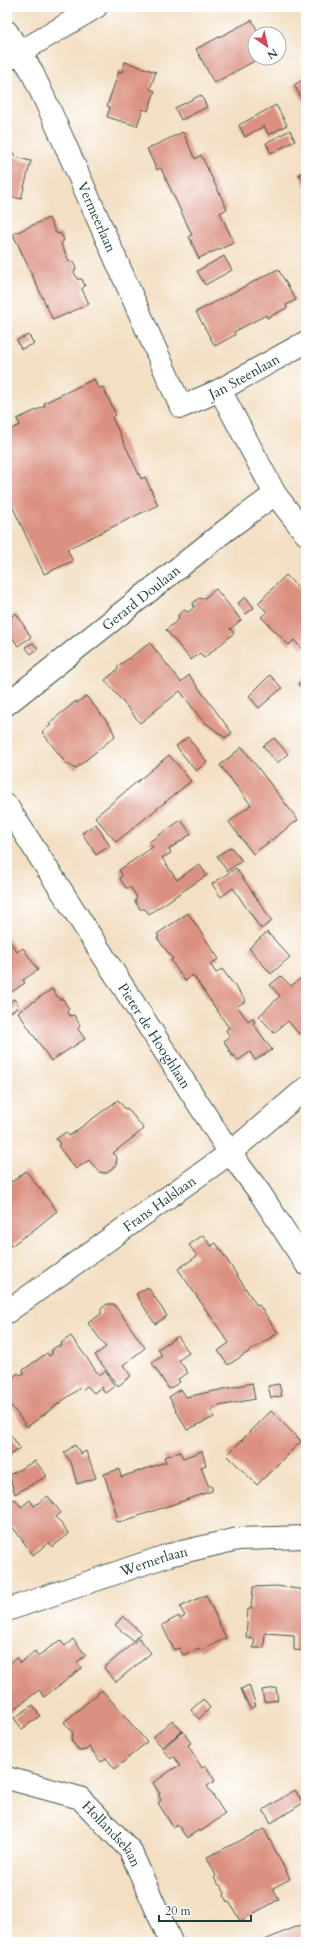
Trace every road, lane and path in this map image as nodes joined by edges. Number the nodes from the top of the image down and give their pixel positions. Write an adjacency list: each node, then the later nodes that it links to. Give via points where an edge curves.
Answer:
1 (96, 7): 3 (street)
2 (7, 32): 3 (street, Vermeerlaan)
3 (13, 56): 6 (street, Vermeerlaan, via 31,70)
4 (306, 342): 5 (street, Jan Steenlaan)
5 (220, 390): 6 (street, Jan Steenlaan); 7 (street)
6 (181, 407)
7 (275, 494): 8 (street); 9 (street, Gerard Doulaan)
8 (306, 534)
9 (7, 704)
10 (7, 806): 12 (street, Pieter de Hooghlaan)
11 (306, 1088): 12 (street, Frans Halslaan)
12 (230, 1153): 13 (street, Pieter de Hooghlaan, via 260,1193); 14 (street, Frans Halslaan)
13 (306, 1264)
14 (7, 1312)
15 (306, 1537): 16 (street, Wernerlaan, via 238,1539 169,1555)
16 (7, 1610)
17 (7, 1778): 18 (street, Hollandselaan, via 80,1798 130,1850)
18 (171, 1942)

